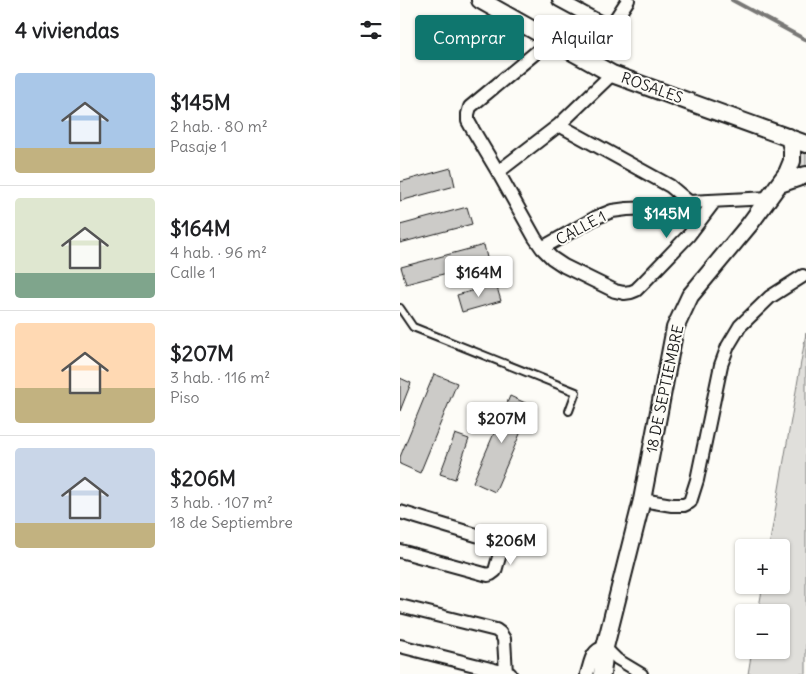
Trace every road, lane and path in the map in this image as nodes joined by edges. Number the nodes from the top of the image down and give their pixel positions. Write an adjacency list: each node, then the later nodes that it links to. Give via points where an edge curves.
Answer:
1 (480, 0): 6 (street, ROSALES)
2 (559, 0): 4 (street)
3 (628, 0): 5 (street)
4 (587, 15)
5 (617, 15)
6 (534, 31)
7 (534, 53): 13 (street, via 470,107 468,121)
8 (588, 60): 9 (street, ROSALES)
9 (612, 74): 10 (street); 11 (street, ROSALES)
10 (559, 124): 13 (street); 17 (street, via 670,186)
11 (789, 137): 12 (street, ROSALES); 15 (street, 18 DE SEPTIEMBRE, via 792,161)
12 (806, 144)
13 (498, 172): 19 (street)
14 (806, 175): 15 (street)
15 (780, 184): 16 (street, 18 DE SEPTIEMBRE)
16 (770, 198): 18 (street, CALLE 1); 23 (street, 18 DE SEPTIEMBRE, via 690,296 675,328)
17 (688, 202): 18 (street, CALLE 1); 19 (street, CALLE 1, via 612,211)
18 (714, 202): 19 (street, via 689,234 631,292 615,291 564,266)
19 (542, 248)
20 (802, 276): 23 (street, via 770,297 740,326 728,346 690,502 672,505)
21 (400, 308): 22 (lane, via 413,327 576,392)
22 (569, 411)
23 (642, 500): 28 (street, 18 DE SEPTIEMBRE)
24 (400, 512): 25 (street, via 496,541 501,548 495,571 488,575)
25 (400, 551)
26 (400, 606): 29 (street, via 496,630 504,639)
27 (400, 646): 29 (street)
28 (605, 647): 30 (street, via 594,653); 31 (street, 18 DE SEPTIEMBRE); 32 (street, via 617,659)
29 (508, 674)
30 (587, 674)
31 (602, 674)
32 (642, 674)

